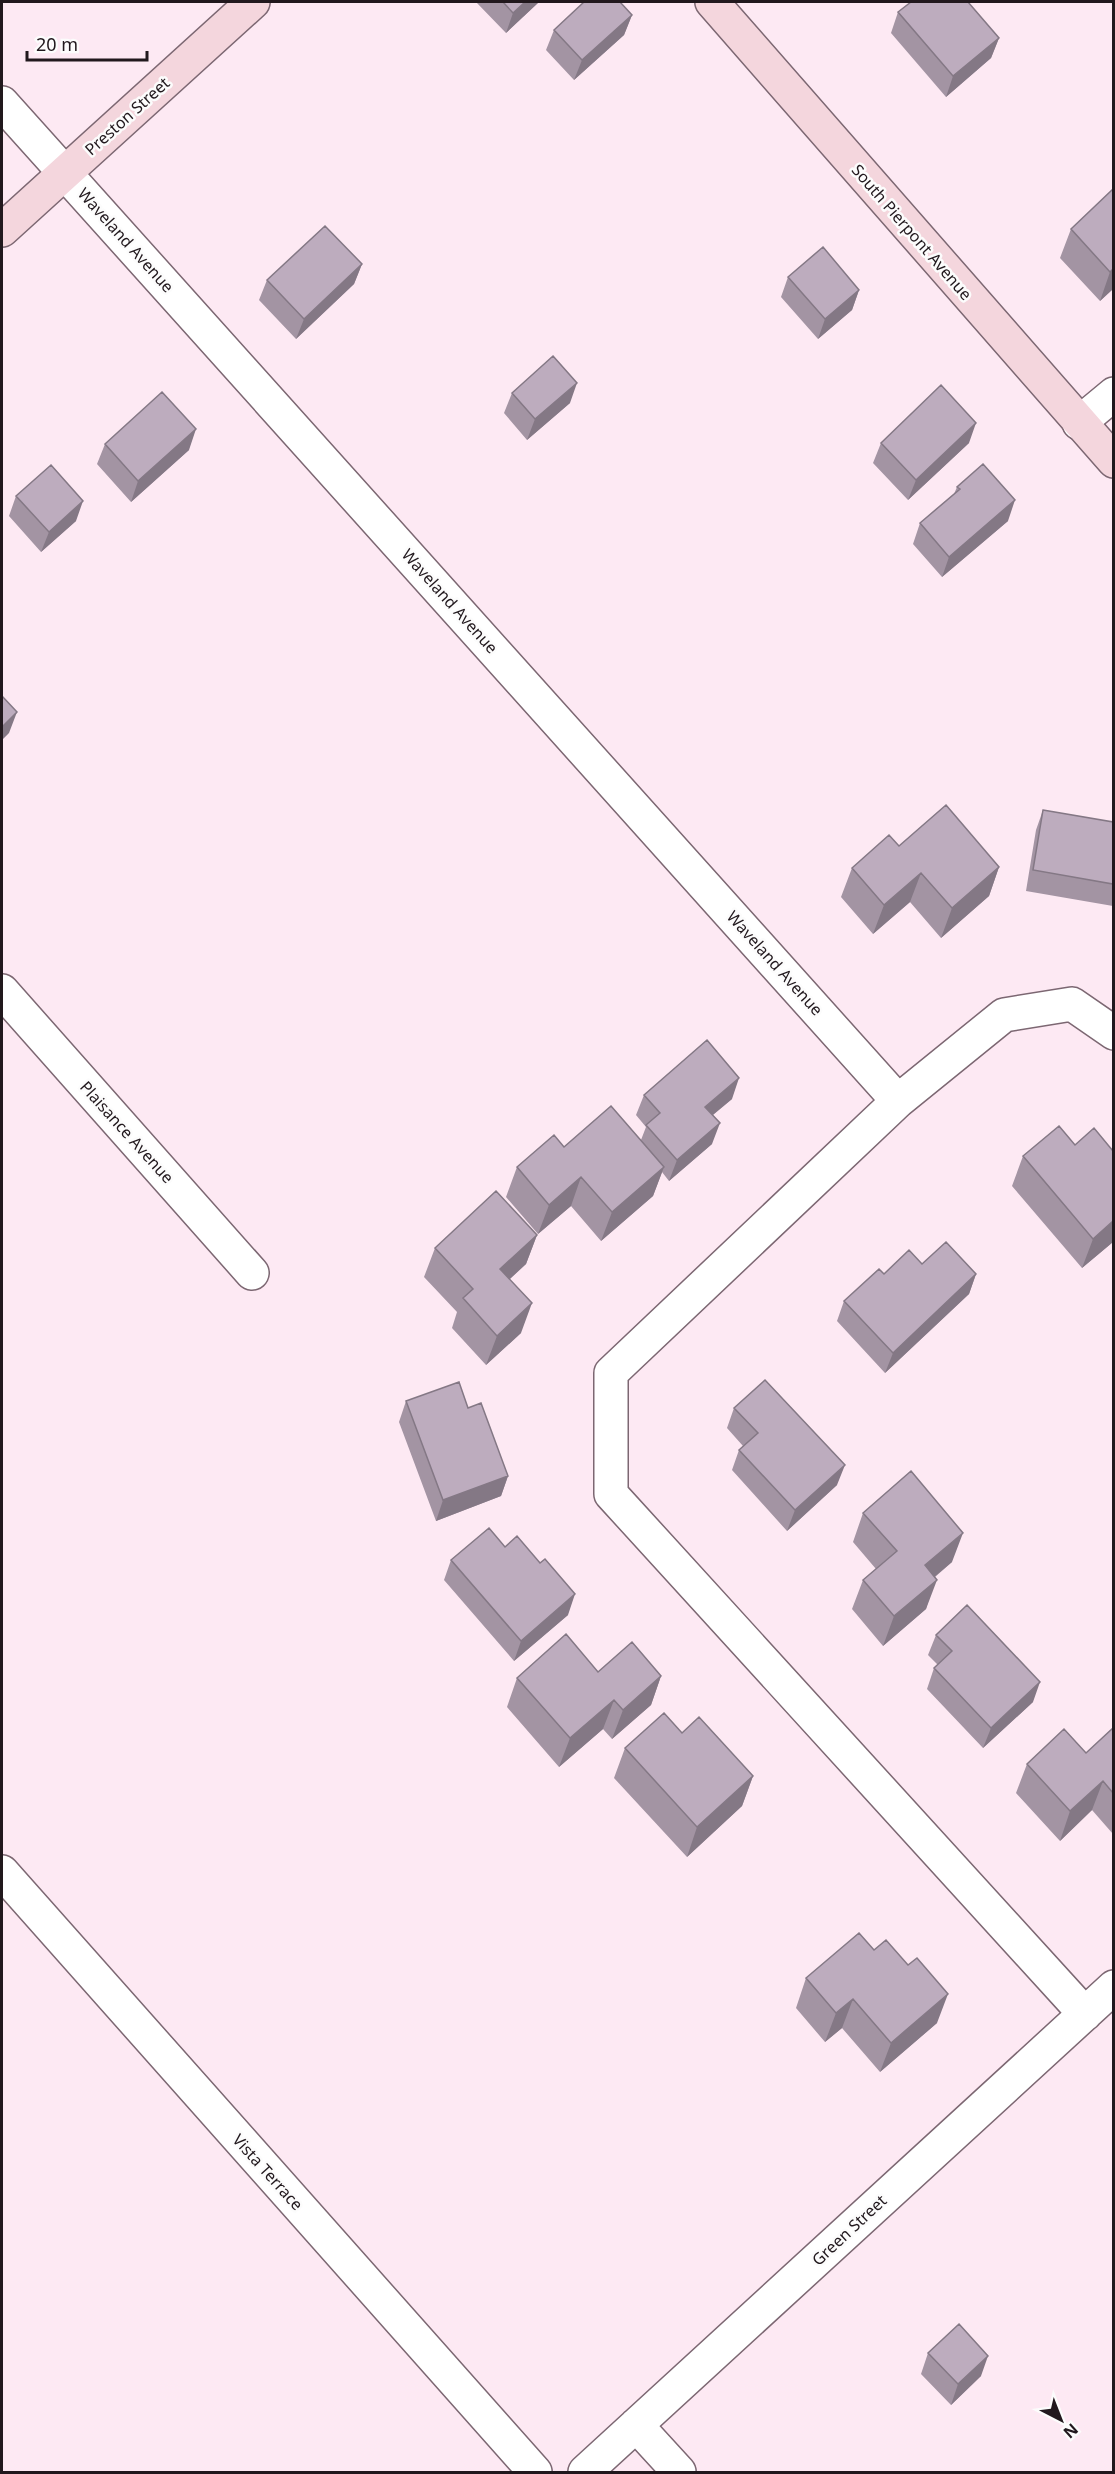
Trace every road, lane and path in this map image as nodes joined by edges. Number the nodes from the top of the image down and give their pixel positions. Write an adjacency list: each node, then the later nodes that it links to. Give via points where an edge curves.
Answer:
1 (253, 2): 4 (street, Preston Street)
2 (712, 2): 7 (street, South Pierpont Avenue)
3 (2, 103): 4 (street, Waveland Avenue)
4 (65, 172): 5 (street, Preston Street); 11 (street, Waveland Avenue)
5 (2, 230)
6 (1113, 394): 7 (street)
7 (1079, 423): 8 (street, South Pierpont Avenue)
8 (1113, 462)
9 (2, 991): 12 (street, Plaisance Avenue)
10 (1113, 1033): 11 (street, via 1072,1004 1004,1015)
11 (898, 1101): 15 (street, via 611,1373 611,1494)
12 (252, 1273)
13 (2, 1872): 17 (street, Vista Terrace)
14 (1113, 1987): 15 (street, Green Street)
15 (1085, 2014): 16 (street, Green Street)
16 (636, 2425): 18 (street, Green Street); 19 (street)
17 (535, 2472)
18 (585, 2472)
19 (679, 2472)

